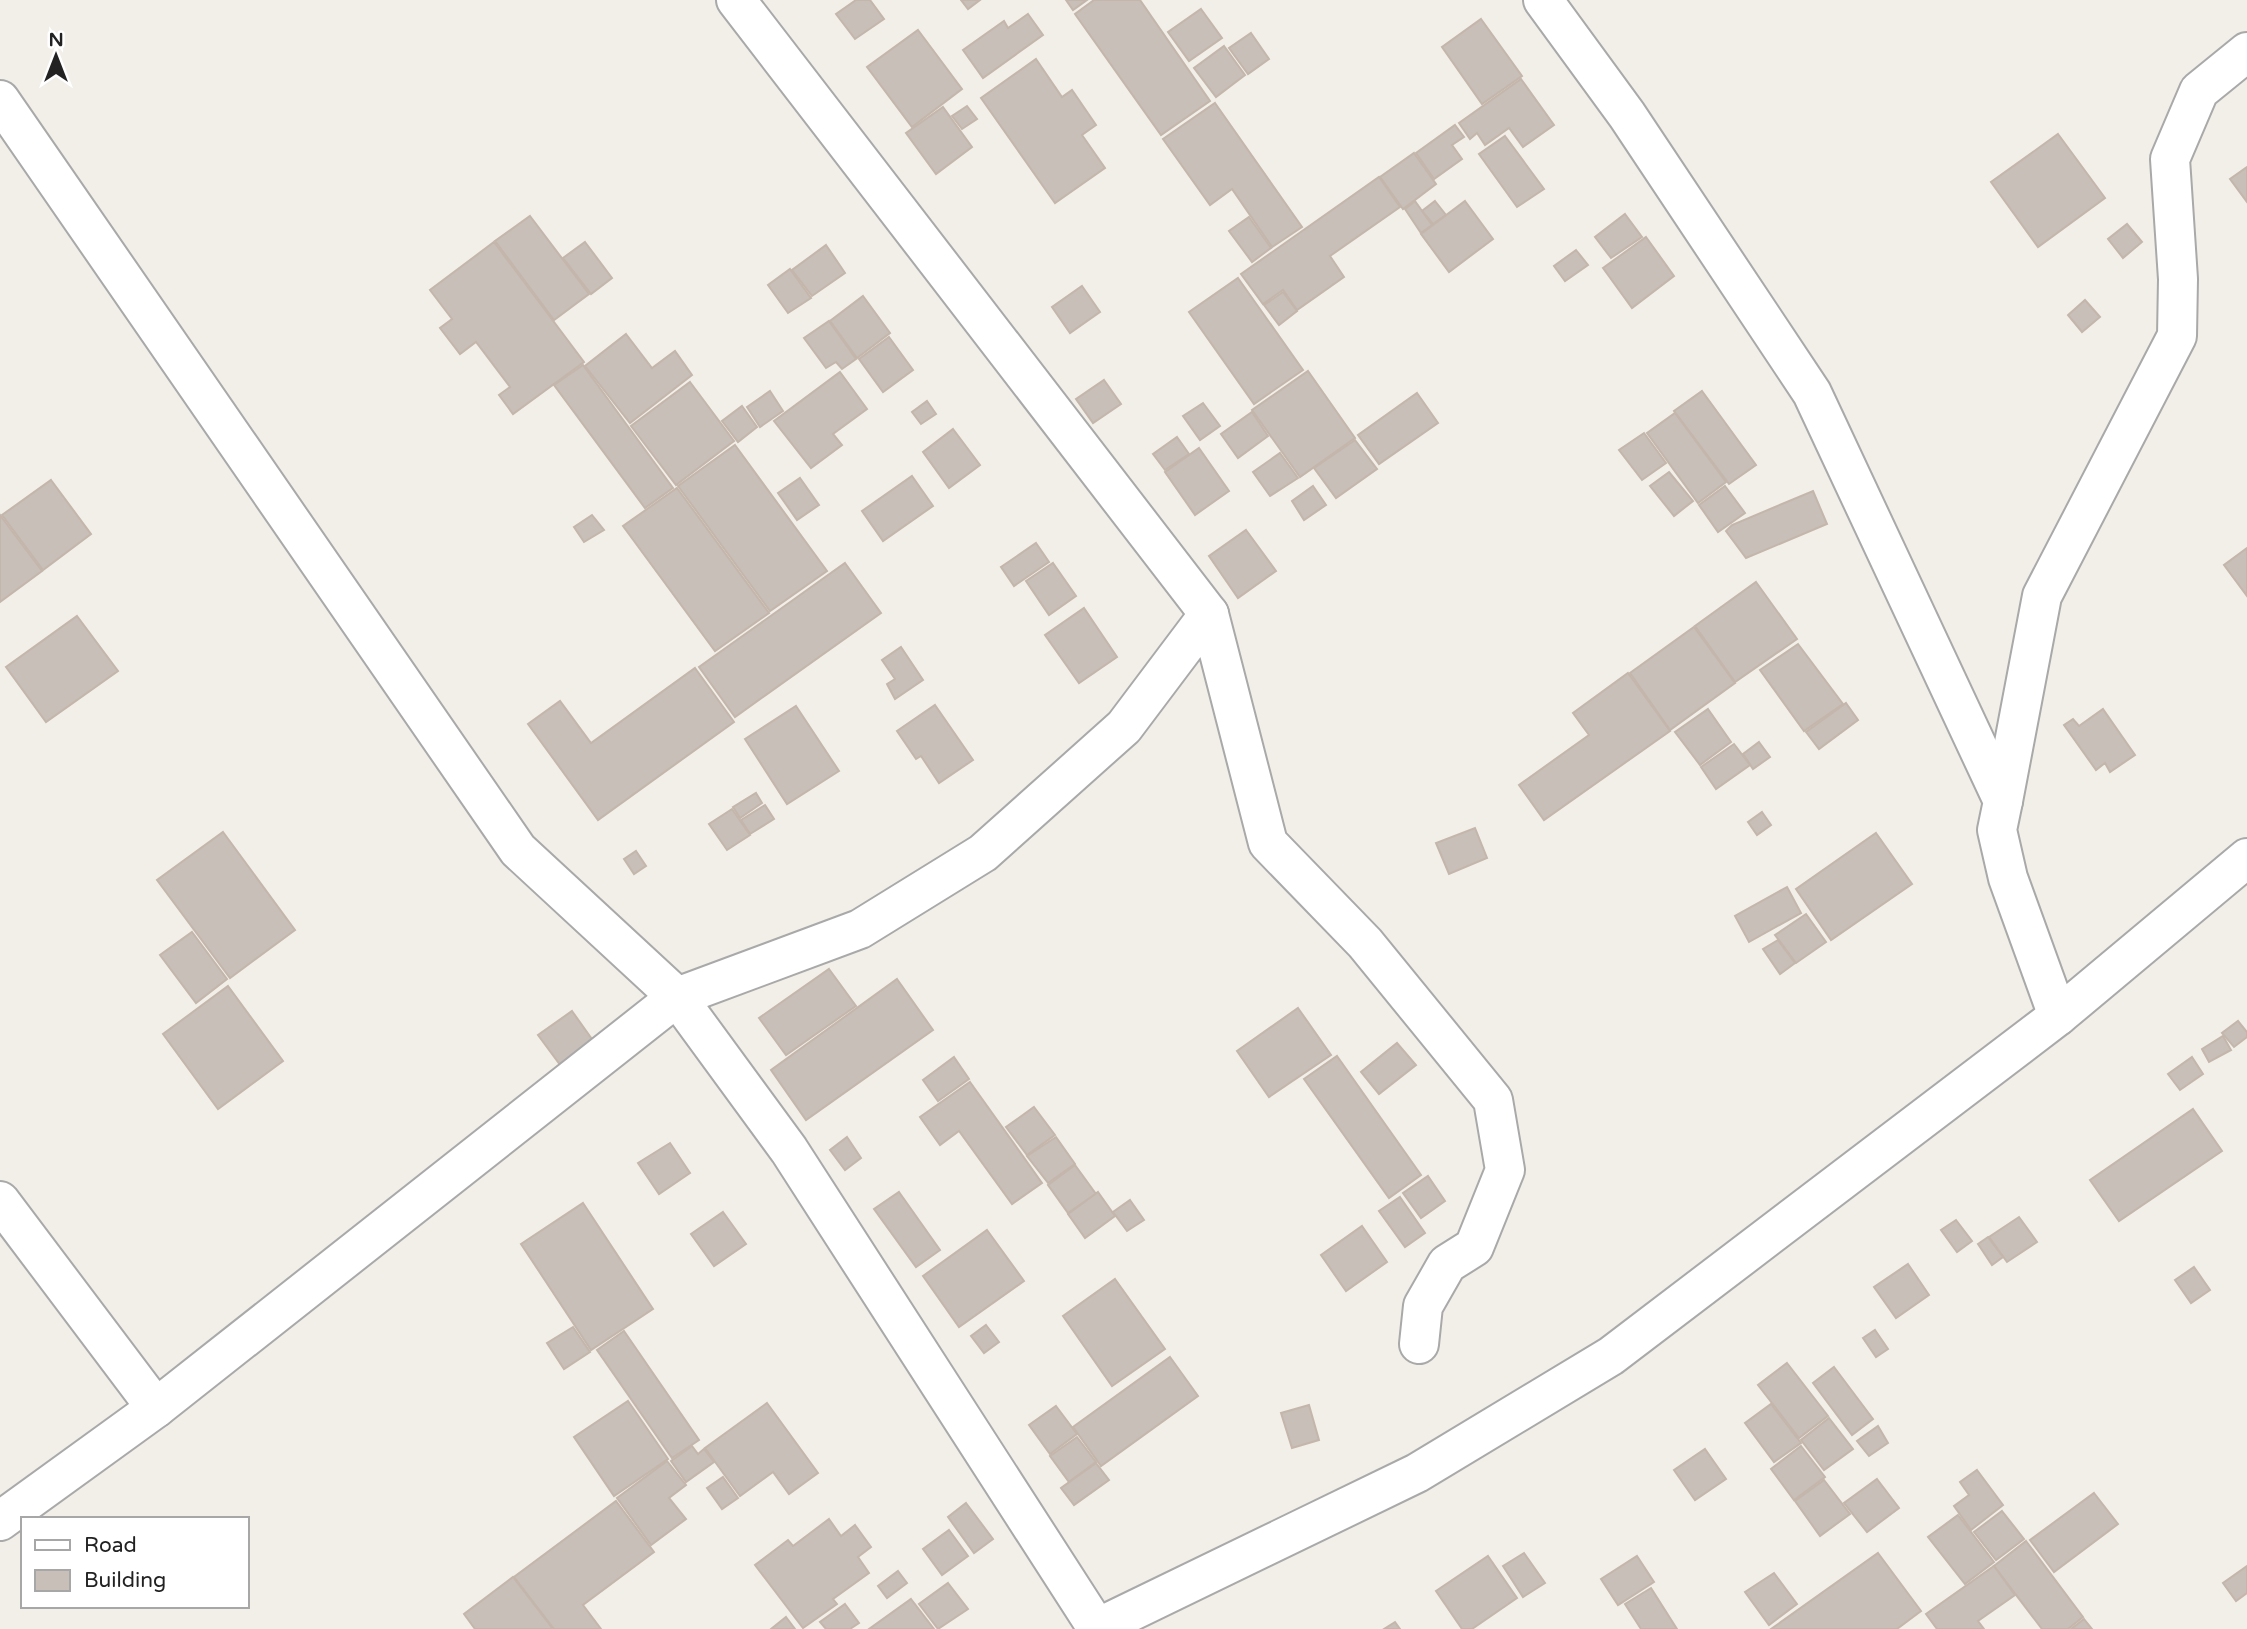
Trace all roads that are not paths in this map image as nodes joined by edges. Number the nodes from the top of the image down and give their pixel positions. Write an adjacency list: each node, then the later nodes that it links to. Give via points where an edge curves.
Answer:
1 (736, 0): 5 (street)
2 (1543, 0): 6 (street, via 1627,115 1812,393)
3 (2247, 52): 6 (street, via 2199,91 2170,159 2177,336 2042,596)
4 (0, 100): 8 (street, via 518,850)
5 (1209, 614): 8 (street, via 1124,727 983,853 860,929); 11 (street, via 1268,843 1364,943 1493,1100 1506,1170 1474,1247 1447,1264 1423,1306)
6 (2003, 801): 9 (street, via 1997,831 2008,878)
7 (2247, 858): 9 (street)
8 (677, 998): 12 (street); 14 (street, via 789,1150)
9 (2058, 1016): 14 (street, via 1611,1356 1417,1473)
10 (0, 1202): 12 (street)
11 (1419, 1344)
12 (156, 1408): 13 (street)
13 (0, 1521)
14 (1096, 1628)

